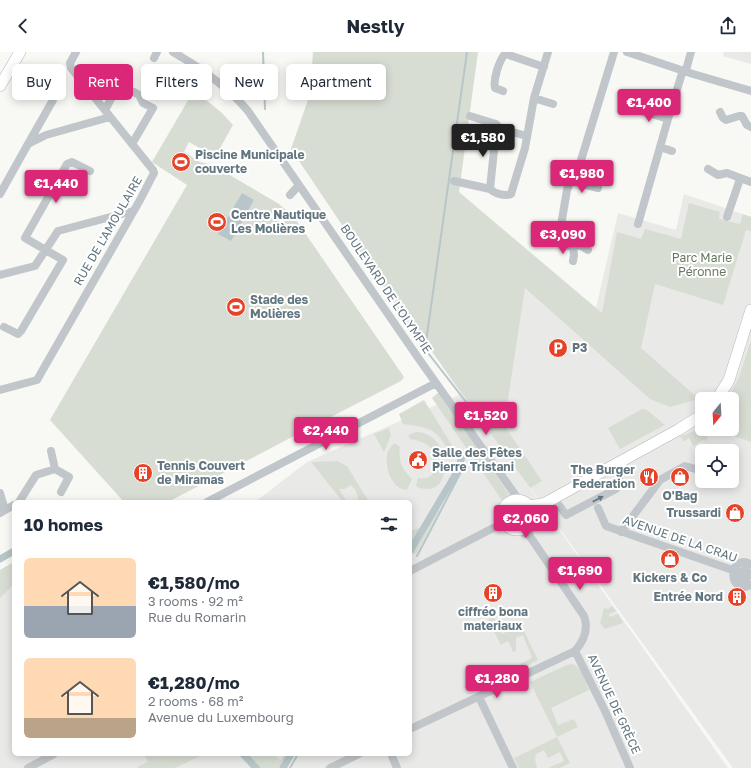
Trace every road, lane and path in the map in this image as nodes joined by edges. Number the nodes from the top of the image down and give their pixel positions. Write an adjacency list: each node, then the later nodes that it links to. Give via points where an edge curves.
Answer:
1 (12, 52): 11 (street)
2 (20, 52): 12 (street)
3 (76, 52): 21 (street, RUE DE L'AMOULAIRE, via 70,63 71,68)
4 (173, 52): 39 (street, BOULEVARD DE L'OLYMPIE, via 208,74 242,104)
5 (548, 52): 9 (street)
6 (614, 52): 37 (street)
7 (627, 52): 10 (street)
8 (691, 52): 10 (street)
9 (544, 67): 13 (street, via 504,54 494,82 495,88); 16 (street)
10 (684, 70): 14 (street); 25 (street)
11 (0, 73)
12 (0, 86)
13 (503, 91)
14 (751, 91)
15 (134, 92): 30 (street, via 143,103 153,108)
16 (534, 98): 19 (street); 28 (street)
17 (53, 100): 29 (street)
18 (110, 100): 21 (street)
19 (553, 104)
20 (636, 109): 25 (street)
21 (104, 110): 24 (street, RUE DE L'AMOULAIRE)
22 (720, 112): 26 (street, via 726,120 742,116)
23 (470, 116): 27 (street, via 496,124)
24 (110, 117): 29 (street, via 46,135); 30 (street, RUE DE L'AMOULAIRE)
25 (668, 119): 31 (street)
26 (751, 127)
27 (501, 129): 28 (street); 41 (street, via 494,150)
28 (527, 136): 41 (street, via 511,194 505,195)
29 (28, 144): 42 (street)
30 (132, 144): 44 (street, RUE DE L'AMOULAIRE, via 154,171)
31 (660, 147): 32 (street); 46 (street)
32 (672, 151)
33 (708, 169): 35 (street, via 718,175 727,173)
34 (90, 171): 48 (street, via 72,162 67,164 25,238)
35 (740, 179): 38 (street); 45 (street)
36 (454, 180): 41 (street)
37 (575, 180): 40 (street); 47 (street, via 570,182 567,190 559,237 564,244)
38 (751, 182)
39 (299, 185): 43 (street); 54 (street, BOULEVARD DE L'OLYMPIE)
40 (598, 188)
41 (490, 189)
42 (0, 194)
43 (290, 195)
44 (133, 211): 48 (street, via 58,231); 55 (street, RUE DE L'AMOULAIRE, via 37,380)
45 (727, 217)
46 (638, 224)
47 (573, 247): 49 (street, via 580,245); 50 (street)
48 (46, 250): 51 (street, via 35,266); 53 (street, via 63,260 21,331 18,334)
49 (588, 250)
50 (573, 261)
51 (0, 275)
52 (751, 310): 56 (street, via 729,380)
53 (4, 327)
54 (436, 383): 64 (street, BOULEVARD DE L'OLYMPIE); 67 (street)
55 (0, 390)
56 (721, 392)
57 (695, 419): 59 (street)
58 (51, 451): 60 (street)
59 (620, 462): 65 (street); 65 (street, one-way to 59, via 566,516 616,489)
60 (55, 469): 62 (street, via 69,477); 66 (street, via 36,475)
61 (695, 469): 73 (street, via 685,466 660,480)
62 (61, 492)
63 (0, 493): 70 (street)
64 (515, 497): 71 (street, via 526,502); 72 (street, via 504,507)
65 (554, 498): 71 (street)
66 (20, 500)
67 (211, 500)
68 (12, 506): 70 (street)
69 (598, 508): 73 (street, AVENUE DE LA CRAU, via 606,526)
70 (2, 512)
71 (531, 514): 72 (street, via 525,528); 74 (street)
72 (505, 525): 74 (street); 76 (street)
73 (621, 532): 77 (street, AVENUE DE LA CRAU)
74 (530, 534): 80 (street, via 584,616 586,634)
75 (751, 554): 77 (street)
76 (412, 570)
77 (745, 573): 78 (street, via 745,587); 79 (street)
78 (751, 585)
79 (738, 595)
80 (575, 651): 81 (street); 90 (street, AVENUE DE GRÈCE)
81 (479, 697): 82 (street); 89 (street)
82 (412, 729)
83 (50, 756): 86 (street)
84 (355, 756): 87 (street)
85 (392, 756): 88 (street)
86 (28, 768)
87 (330, 768)
88 (397, 768)
89 (513, 768)
90 (630, 768)

